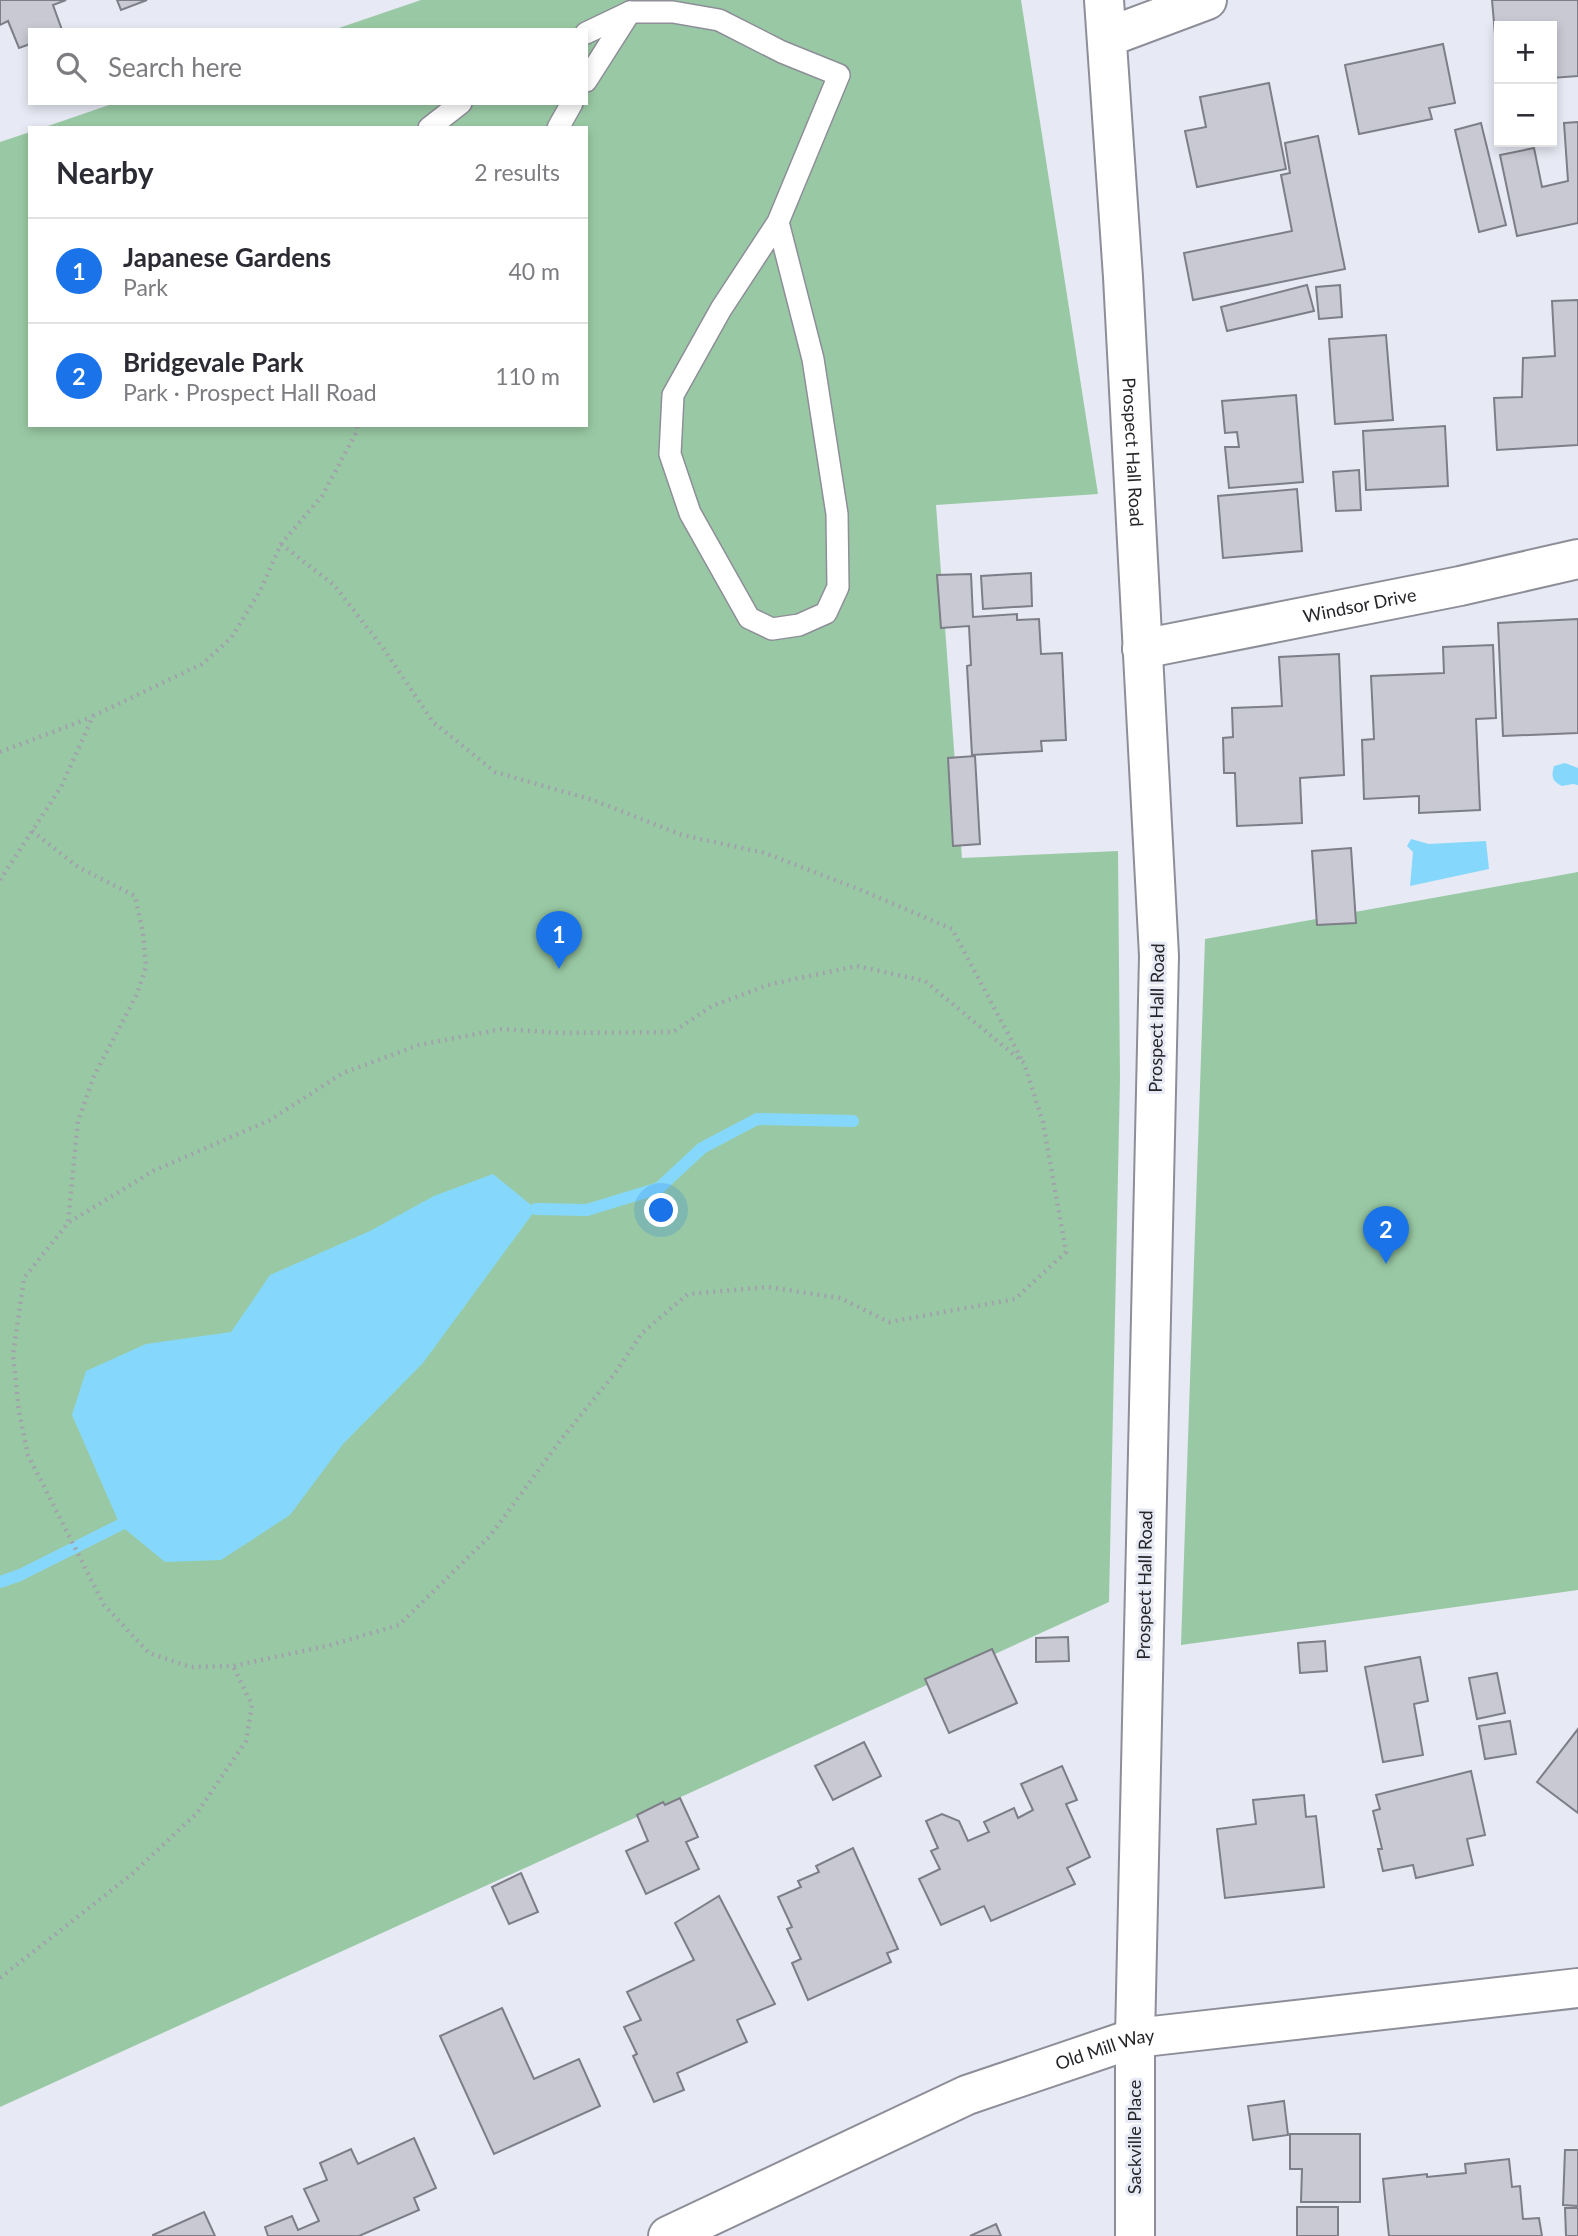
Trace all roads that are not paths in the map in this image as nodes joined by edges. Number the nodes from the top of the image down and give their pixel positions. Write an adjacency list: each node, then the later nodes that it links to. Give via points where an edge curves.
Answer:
1 (1208, 0): 3 (street)
2 (630, 12): 4 (lane); 5 (lane); 10 (lane, via 673,12 719,20 839,75)
3 (1106, 18): 12 (street, Prospect Hall Road)
4 (588, 32)
5 (588, 78)
6 (458, 105): 8 (lane)
7 (571, 105): 9 (lane)
8 (432, 126)
9 (559, 126)
10 (778, 222): 10 (lane, via 813,359 837,514 838,587 826,613 799,625 772,629 749,618 728,582 690,513 670,454 673,395 721,309)
11 (1578, 559): 12 (street, Windsor Drive)
12 (1142, 649): 14 (street, Prospect Hall Road, via 1159,956)
13 (1578, 1988): 14 (street, Old Mill Way)
14 (1135, 2038): 15 (street, Old Mill Way, via 967,2095); 16 (street, Sackville Place)
15 (668, 2236)
16 (1135, 2236)

